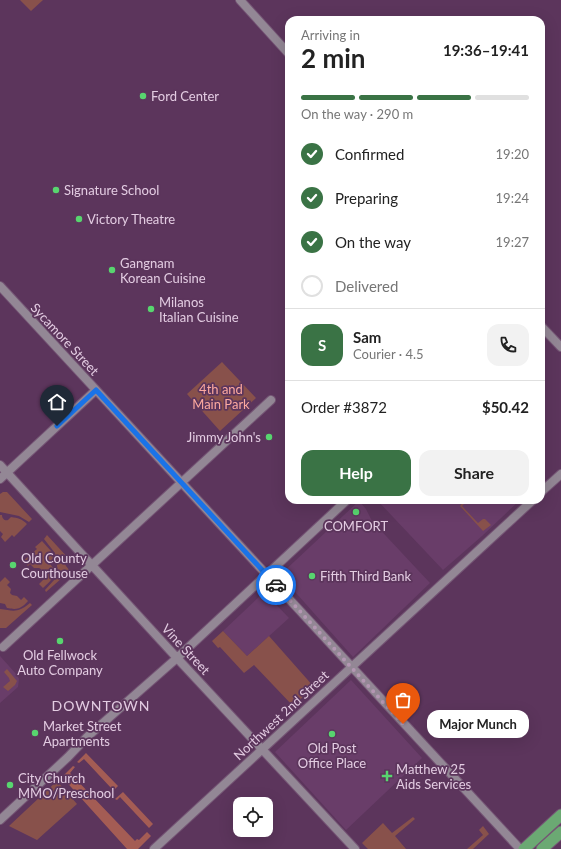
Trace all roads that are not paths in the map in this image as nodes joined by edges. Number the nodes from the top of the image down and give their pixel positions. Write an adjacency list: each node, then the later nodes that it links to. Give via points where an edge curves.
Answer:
1 (240, 0): 2 (main road)
2 (285, 50)
3 (0, 286): 6 (main road, Sycamore Street)
4 (545, 330): 5 (main road)
5 (561, 347)
6 (96, 390): 9 (main road); 12 (main road, Sycamore Street)
7 (270, 400): 12 (main road)
8 (0, 465): 9 (main road, Vine Street)
9 (7, 472): 11 (main road); 16 (main road, Vine Street)
10 (561, 474): 13 (main road)
11 (0, 479)
12 (181, 482): 16 (main road); 17 (main road, Sycamore Street)
13 (545, 488)
14 (343, 504): 17 (main road)
15 (529, 504): 20 (main road, Northwest 2nd Street)
16 (92, 564): 18 (main road); 19 (main road, Vine Street)
17 (267, 575): 19 (main road); 20 (main road, Sycamore Street)
18 (3, 647)
19 (177, 658): 21 (main road, Vine Street); 23 (main road, via 87,737)
20 (351, 667): 21 (main road, Northwest 2nd Street); 27 (main road, Sycamore Street)
21 (263, 749): 25 (main road, Northwest 2nd Street); 26 (main road, Vine Street)
22 (561, 815): 28 (highway)
23 (0, 820)
24 (561, 832): 29 (highway)
25 (154, 849)
26 (355, 849)
27 (520, 849)
28 (524, 849)
29 (542, 849)

